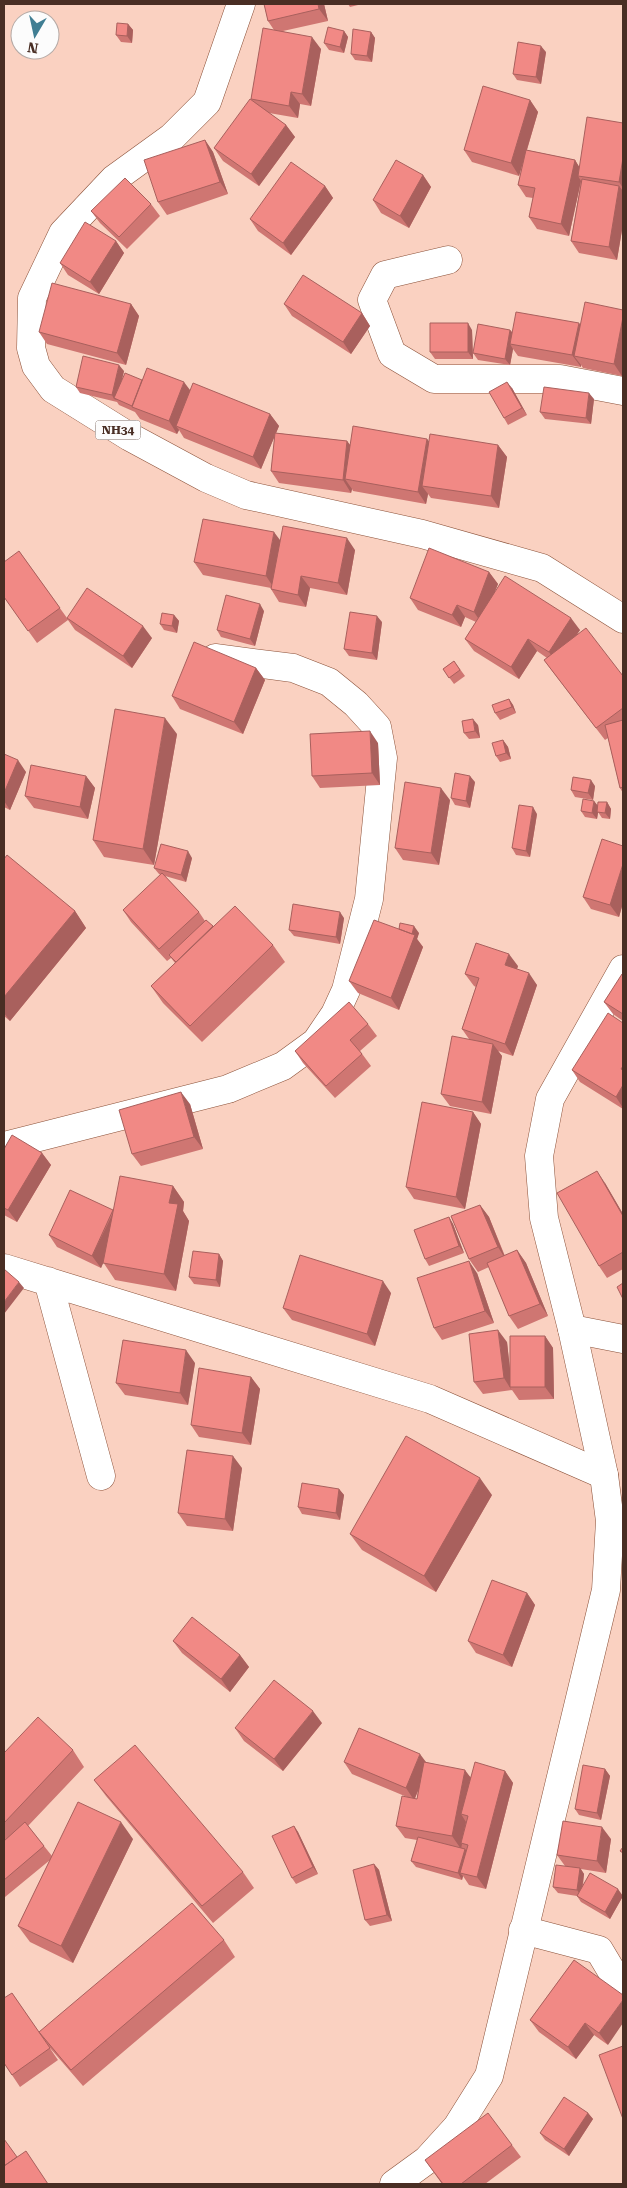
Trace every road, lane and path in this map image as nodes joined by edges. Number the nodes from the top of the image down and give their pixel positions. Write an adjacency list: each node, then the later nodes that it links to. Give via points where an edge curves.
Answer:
1 (240, 4): 4 (main road, NH34, via 207,102 172,137 114,179 63,233 32,298 31,348 36,366 52,389 130,437 206,478 246,495 422,534 542,568)
2 (448, 260): 3 (main road, via 385,275 372,300 392,354 434,379 560,379)
3 (623, 391)
4 (623, 619)
5 (215, 658): 7 (main road, via 293,668 329,682 377,726 383,758 368,899 346,990 316,1042 283,1066 228,1089)
6 (623, 969): 10 (main road, via 550,1099 538,1156 544,1218)
7 (4, 1146)
8 (4, 1268): 9 (main road)
9 (48, 1281): 12 (main road, via 430,1399); 13 (main road)
10 (572, 1329): 11 (main road); 12 (main road)
11 (623, 1339)
12 (604, 1475): 14 (main road, via 610,1521 606,1590)
13 (101, 1476)
14 (524, 1930): 15 (main road, via 599,1950); 16 (main road, via 489,2076 457,2127 427,2160)
15 (623, 1990)
16 (394, 2184)

